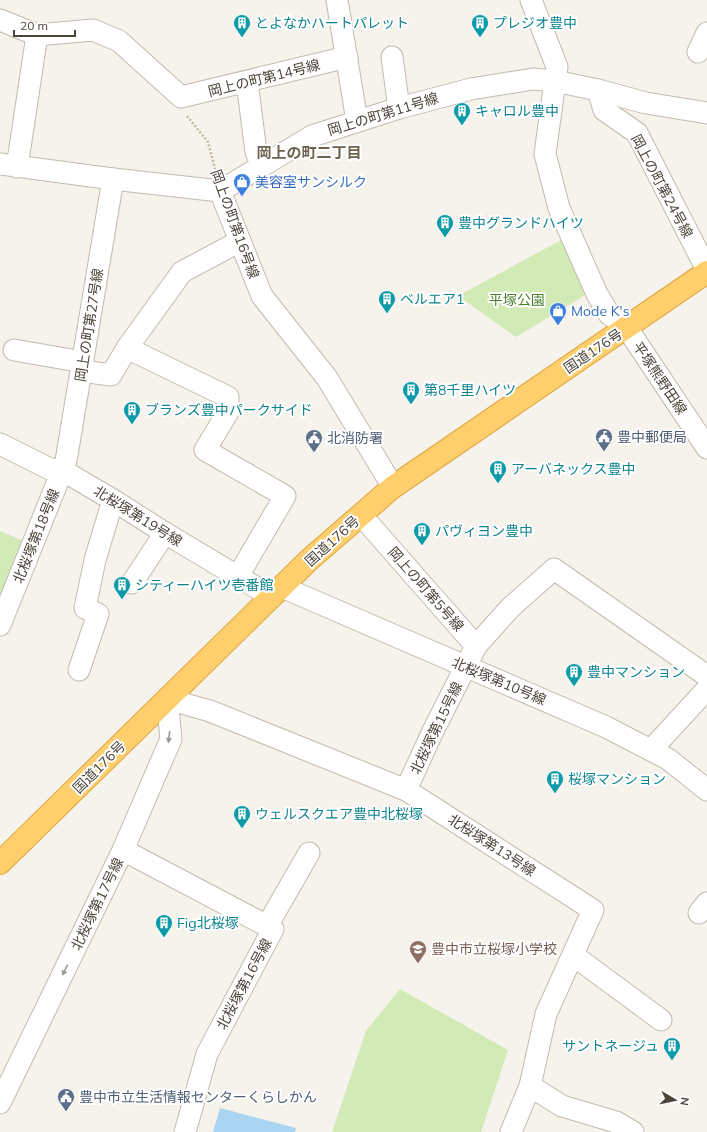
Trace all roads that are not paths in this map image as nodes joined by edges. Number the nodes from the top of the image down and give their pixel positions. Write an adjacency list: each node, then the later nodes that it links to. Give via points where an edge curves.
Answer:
1 (337, 0): 7 (street)
2 (531, 0): 9 (street, 平塚熊野田線, via 557,67)
3 (0, 20): 5 (street)
4 (707, 33): 6 (street)
5 (37, 35): 10 (street, 岡上の町第14号線, via 92,30 119,41 181,97); 15 (street)
6 (698, 52)
7 (347, 57): 10 (street, 岡上の町第14号線); 14 (street)
8 (392, 57): 12 (street)
9 (555, 81): 11 (street, 岡上の町第11号線); 12 (street, 岡上の町第11号線, via 533,79 471,89); 21 (street, 平塚熊野田線, via 545,154 559,208 597,294 609,314)
10 (247, 82): 16 (street, via 256,152)
11 (598, 90): 13 (street, 岡上の町第11号線, via 646,103); 20 (street, 岡上の町第24号線, via 604,110 637,133)
12 (399, 108): 14 (street, 岡上の町第11号線)
13 (707, 113)
14 (357, 121): 16 (street, 岡上の町第11号線, via 312,136)
15 (8, 165): 17 (street)
16 (262, 166): 18 (street, 岡上の町第11号線)
17 (113, 179): 18 (street); 24 (street, 岡上の町第27号線)
18 (220, 191): 19 (street, 岡上の町第16号線)
19 (240, 240): 22 (street, via 182,272); 28 (street, 岡上の町第16号線, via 262,296 327,378)
20 (707, 271): 21 (highway, 国道176号)
21 (627, 328): 26 (street, 平塚熊野田線); 28 (highway, 国道176号)
22 (127, 348): 24 (street, via 111,375); 32 (street, via 228,397 228,412 206,450 285,496)
23 (14, 350): 24 (street)
24 (83, 367): 27 (street, 岡上の町第27号線, via 66,461)
25 (0, 444): 27 (street, 北桜塚第19号線, via 50,469)
26 (707, 448)
27 (62, 470): 29 (street, 北桜塚第19号線); 35 (street, 北桜塚第18号線)
28 (393, 487): 30 (highway, 国道176号)
29 (113, 500): 31 (street, 北桜塚第19号線); 38 (street, via 94,560 84,608 98,614)
30 (361, 515): 34 (highway, 国道176号); 36 (street, 岡上の町第5号線)
31 (165, 533): 32 (street, 北桜塚第19号線); 33 (street)
32 (238, 576): 34 (street, 北桜塚第19号線)
33 (132, 583)
34 (277, 592): 37 (street, 北桜塚第10号線); 41 (highway, 国道176号)
35 (0, 624)
36 (476, 646): 37 (street); 39 (street, via 510,608 554,569)
37 (466, 667): 42 (street, 北桜塚第10号線, via 606,727); 44 (street, 北桜塚第15号線)
38 (79, 670)
39 (707, 676)
40 (707, 689): 42 (street)
41 (167, 699): 44 (street, 北桜塚第13号線, via 210,711); 45 (street, 北桜塚第17号線, one-way to 45, via 171,739); 47 (highway, 国道176号)
42 (651, 750): 43 (street, 北桜塚第10号線, via 668,759)
43 (705, 787)
44 (406, 790): 49 (street, 北桜塚第13号線, via 593,910)
45 (123, 850): 48 (street, 北桜塚第16号線); 52 (street, 北桜塚第17号線, one-way to 52)
46 (309, 853): 48 (street)
47 (0, 863)
48 (267, 926): 53 (street, 北桜塚第16号線, via 273,929 207,1054)
49 (573, 955): 50 (street); 51 (street, 北桜塚第13号線, via 546,1014)
50 (661, 1020)
51 (530, 1086): 54 (street, 北桜塚第13号線); 55 (street, via 562,1106 616,1122)
52 (0, 1103)
53 (185, 1132)
54 (511, 1132)
55 (633, 1132)

